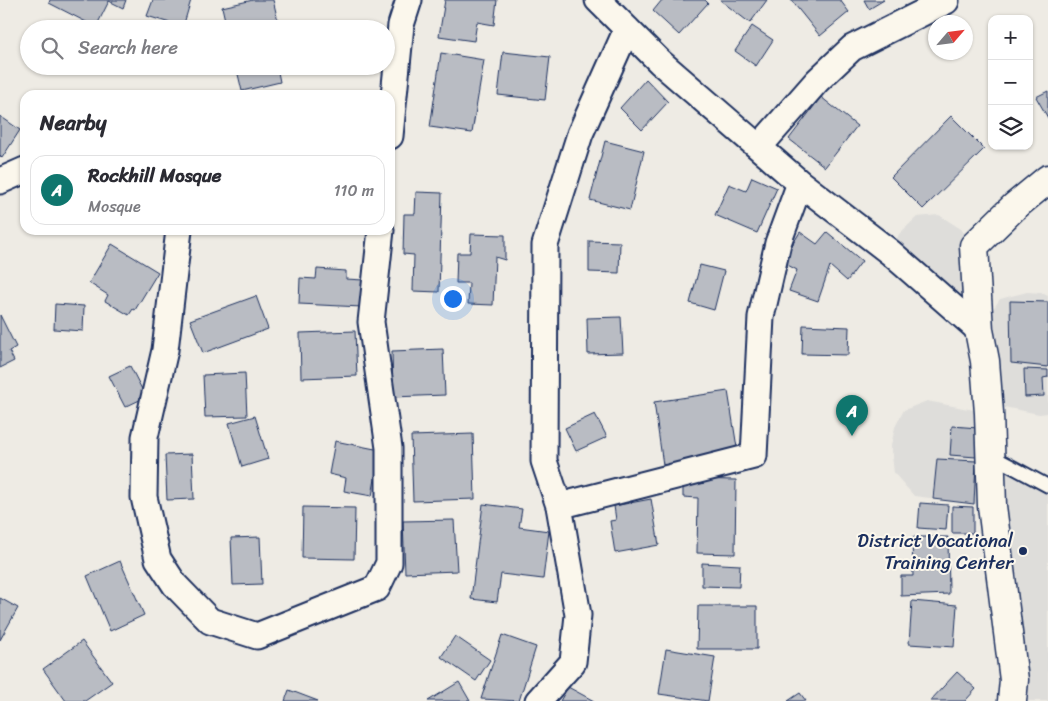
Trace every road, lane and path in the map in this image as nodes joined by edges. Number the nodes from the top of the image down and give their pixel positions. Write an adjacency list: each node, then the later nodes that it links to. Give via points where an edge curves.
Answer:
1 (408, 0): 5 (street, via 401,25)
2 (946, 1): 6 (street, via 852,48 817,80)
3 (607, 3): 4 (street)
4 (627, 29): 6 (street); 16 (street, via 580,134 545,245 544,461)
5 (395, 90)
6 (758, 147): 10 (street)
7 (20, 172): 9 (street)
8 (1048, 179): 13 (main road, via 974,246)
9 (0, 181)
10 (800, 183): 13 (street, via 891,253); 16 (street, via 778,242 761,317 754,456)
11 (178, 235): 12 (street, via 165,350 145,437 144,497 158,559 174,585 210,621 257,636 377,588 389,563 389,448 371,322)
12 (380, 235)
13 (980, 330): 14 (main road)
14 (992, 456): 15 (lane); 18 (main road, via 993,515 1014,680)
15 (1048, 486)
16 (559, 506): 17 (street, via 578,616 573,662)
17 (538, 701)
18 (1012, 701)

